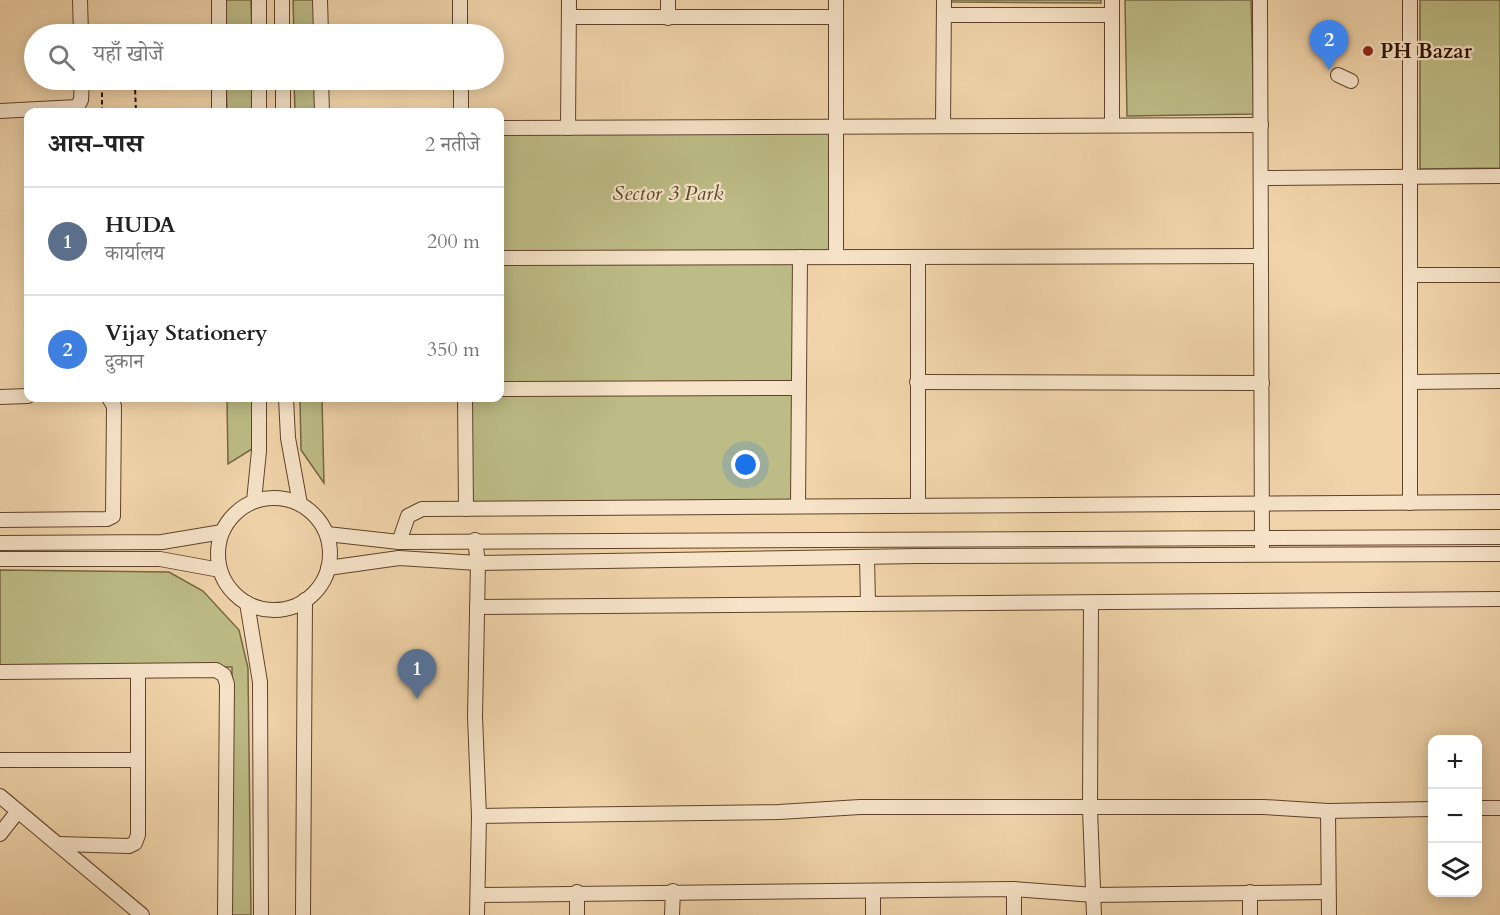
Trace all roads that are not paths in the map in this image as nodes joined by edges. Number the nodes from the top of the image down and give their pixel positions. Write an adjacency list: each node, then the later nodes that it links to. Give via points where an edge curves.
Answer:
1 (80, 0): 19 (street)
2 (219, 0): 20 (street)
3 (259, 0): 21 (street)
4 (282, 0): 22 (street)
5 (320, 0): 23 (street)
6 (460, 0): 24 (street)
7 (569, 0): 16 (street)
8 (668, 0): 18 (street)
9 (837, 0): 17 (street)
10 (944, 0): 14 (street)
11 (1112, 0): 15 (street)
12 (1260, 0): 40 (street)
13 (1410, 0): 46 (street)
14 (944, 15): 15 (street); 41 (street)
15 (1112, 15): 39 (street)
16 (569, 16): 18 (street); 44 (street)
17 (836, 17): 18 (street); 42 (street)
18 (668, 18)
19 (81, 24)
20 (219, 24)
21 (259, 24)
22 (282, 24)
23 (321, 24)
24 (460, 24)
25 (82, 90): 31 (street, via 77,107)
26 (219, 90): 32 (street)
27 (259, 90): 33 (street)
28 (283, 90): 34 (street)
29 (321, 90): 35 (street)
30 (460, 90): 36 (street)
31 (70, 108)
32 (219, 108)
33 (259, 108)
34 (283, 108)
35 (321, 108)
36 (461, 108)
37 (0, 111): 38 (street)
38 (24, 111)
39 (1112, 125): 40 (street); 41 (street)
40 (1261, 125): 47 (street)
41 (943, 126): 42 (street)
42 (836, 127): 44 (street); 50 (street)
43 (504, 128): 44 (street)
44 (568, 128)
45 (1500, 176): 46 (street)
46 (1410, 177): 47 (street); 53 (street)
47 (1261, 178): 48 (street)
48 (1261, 256): 51 (street); 58 (street)
49 (800, 257): 50 (street); 52 (street); 59 (street)
50 (836, 257): 51 (street)
51 (918, 257): 56 (street)
52 (504, 258)
53 (1410, 275): 54 (street); 57 (street)
54 (1500, 275)
55 (1500, 381): 57 (street)
56 (918, 382): 58 (street); 71 (street)
57 (1410, 382): 69 (street)
58 (1262, 383): 72 (street)
59 (798, 388): 60 (street); 73 (street)
60 (504, 389)
61 (24, 396): 62 (street)
62 (0, 397)
63 (112, 402): 75 (street, via 113,516)
64 (259, 402): 67 (street)
65 (286, 402): 70 (street, via 288,438)
66 (465, 402): 74 (street)
67 (254, 501): 70 (street, via 277,498); 76 (street, via 240,508)
68 (1500, 502): 69 (street)
69 (1410, 503): 72 (street)
70 (300, 504): 77 (street)
71 (918, 504): 72 (street); 73 (street)
72 (1262, 504): 79 (street)
73 (798, 506): 74 (street)
74 (466, 509): 81 (street, via 414,511 408,516)
75 (0, 520)
76 (222, 532): 82 (street, via 162,542); 89 (street)
77 (327, 534): 81 (street); 88 (street)
78 (1500, 537): 79 (street)
79 (1262, 538): 80 (street); 84 (street)
80 (474, 540): 81 (street); 87 (street)
81 (399, 542)
82 (0, 543)
83 (1500, 554): 84 (street)
84 (1262, 556): 85 (street)
85 (867, 558): 87 (street); 93 (street)
86 (0, 559): 89 (street, via 160,559)
87 (478, 563): 88 (street, via 399,558); 95 (street)
88 (328, 568): 91 (street, via 323,581)
89 (220, 570): 92 (street, via 226,583)
90 (1500, 599): 94 (street)
91 (305, 600): 92 (street, via 276,610); 121 (street)
92 (247, 603): 120 (street, via 260,682)
93 (868, 603): 94 (street); 95 (street)
94 (1091, 603): 103 (street)
95 (477, 607): 107 (street, via 475,717)
96 (138, 671): 97 (street); 99 (street); 119 (street, via 216,670 224,675)
97 (0, 672)
98 (0, 760): 99 (street)
99 (137, 760): 109 (street, via 135,843)
100 (0, 796): 105 (street)
101 (1482, 808): 102 (street)
102 (1500, 808)
103 (1090, 809): 106 (street, via 1264,807); 107 (street, via 860,807 779,812); 117 (street)
104 (1428, 809): 106 (street)
105 (18, 811): 108 (street); 109 (street)
106 (1328, 811): 115 (street)
107 (479, 816): 116 (street)
108 (0, 834)
109 (58, 843): 118 (street)
110 (1014, 889): 113 (street); 117 (street); 126 (street)
111 (673, 891): 112 (street); 113 (street); 124 (street)
112 (577, 892): 116 (street); 123 (street)
113 (873, 892): 125 (street)
114 (1250, 892): 115 (street); 117 (street); 128 (street)
115 (1329, 892): 129 (street)
116 (478, 894): 122 (street)
117 (1094, 894): 127 (street)
118 (142, 915)
119 (225, 915)
120 (261, 915)
121 (303, 915)
122 (477, 915)
123 (577, 915)
124 (672, 915)
125 (873, 915)
126 (1014, 915)
127 (1094, 915)
128 (1250, 915)
129 (1329, 915)

